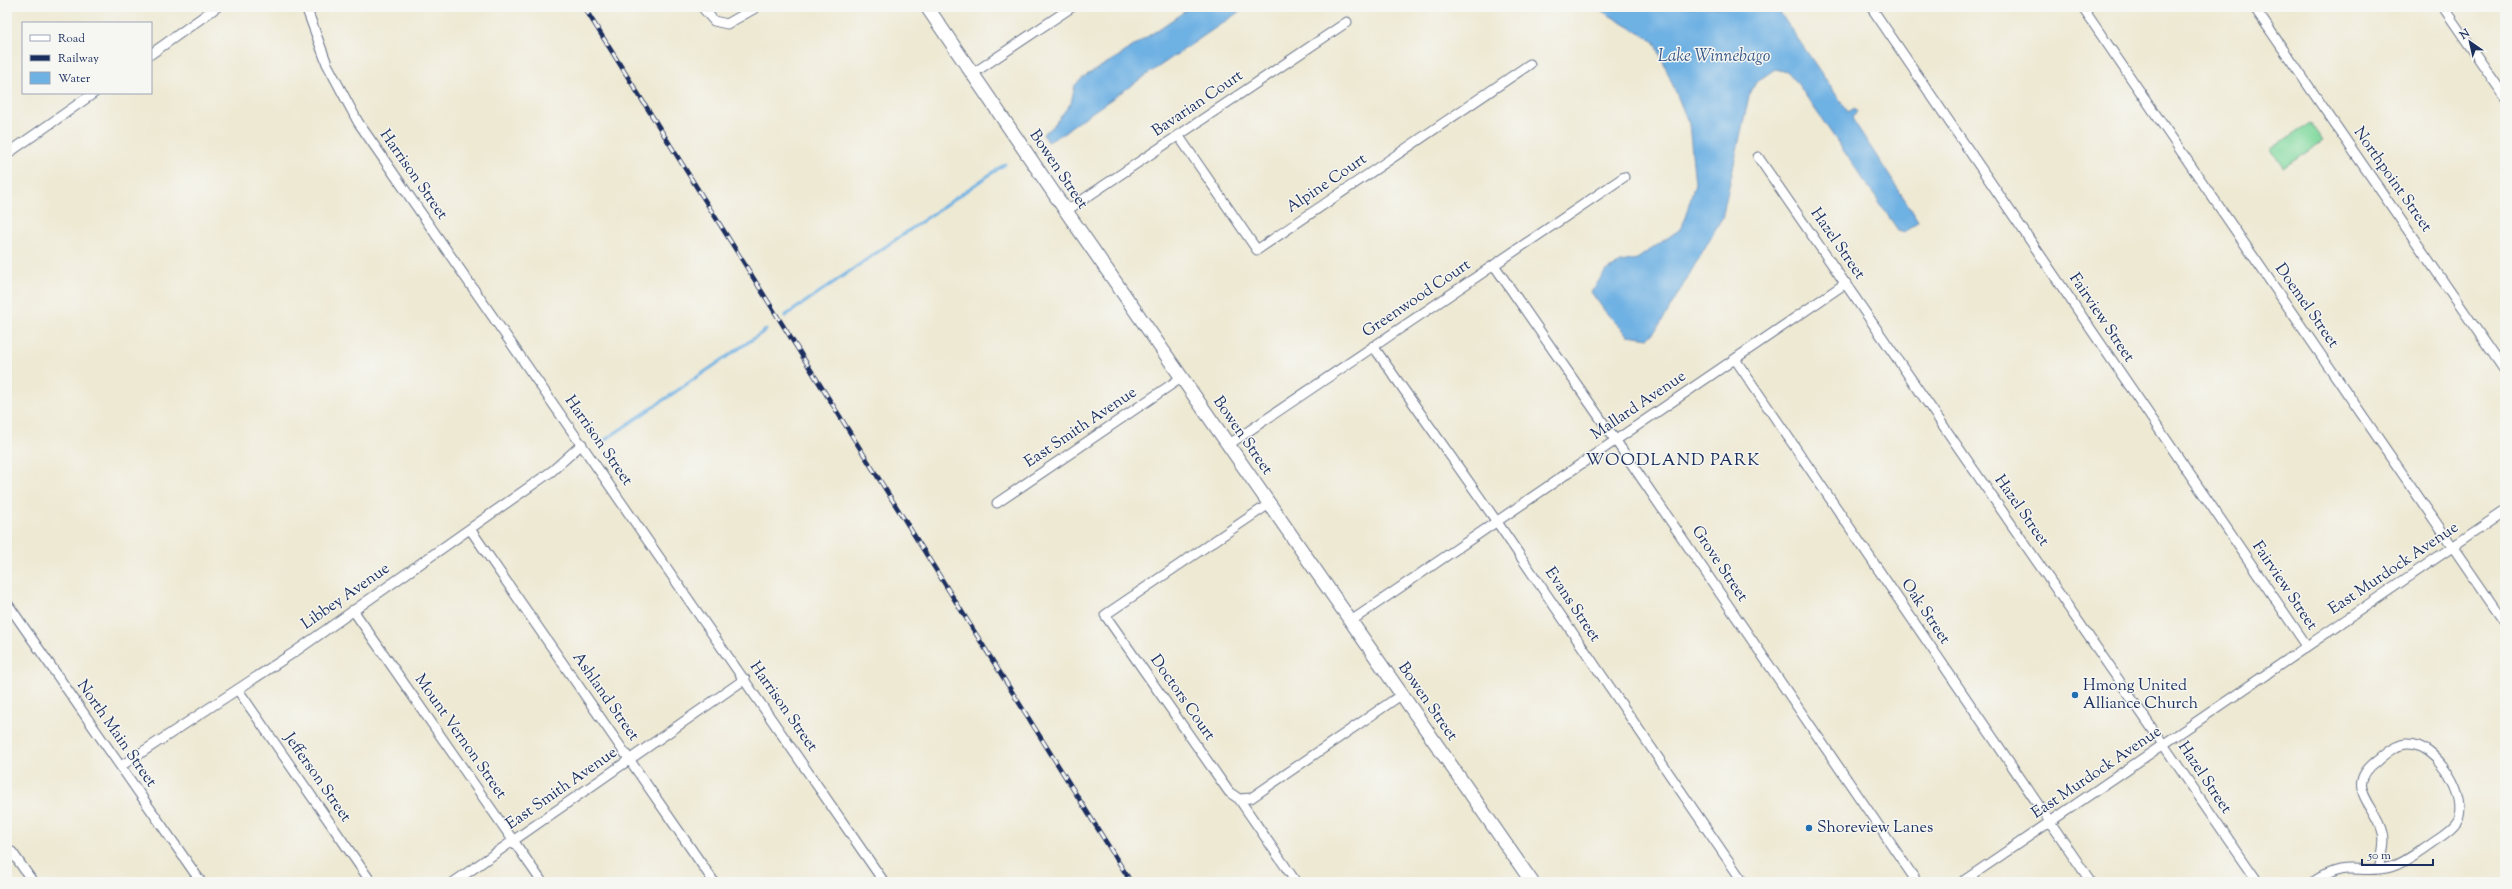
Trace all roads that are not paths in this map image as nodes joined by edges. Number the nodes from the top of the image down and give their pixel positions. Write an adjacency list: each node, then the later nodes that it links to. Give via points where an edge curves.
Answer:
1 (217, 7): 12 (street)
2 (306, 7): 29 (street, Harrison Street, via 326,64 355,118)
3 (702, 7): 4 (street, via 714,21 727,24)
4 (757, 7)
5 (927, 7): 14 (main road, Bowen Street)
6 (1072, 7): 14 (street)
7 (1871, 7): 41 (street, Fairview Street)
8 (2082, 7): 36 (street, Doemel Street)
9 (2254, 7): 26 (street, Northpoint Street)
10 (2443, 7): 16 (street)
11 (1347, 22): 17 (street, Bavarian Court)
12 (152, 53)
13 (1530, 64): 17 (street, Alpine Court, via 1257,250)
14 (972, 74): 21 (main road, Bowen Street)
15 (93, 94): 18 (street)
16 (2505, 97)
17 (1178, 135): 21 (street, Bavarian Court)
18 (7, 154)
19 (1758, 157): 23 (street, Hazel Street)
20 (1624, 177): 22 (street, Greenwood Court)
21 (1066, 212): 27 (main road, Bowen Street)
22 (1494, 265): 24 (street, Greenwood Court); 28 (street, Grove Street)
23 (1846, 283): 25 (street, Mallard Avenue); 45 (street, Hazel Street)
24 (1373, 346): 30 (street, Greenwood Court); 34 (street, Evans Street)
25 (1735, 359): 28 (street, Mallard Avenue); 49 (street, Oak Street)
26 (2505, 371)
27 (1181, 378): 30 (main road, Bowen Street); 31 (street, East Smith Avenue)
28 (1616, 441): 34 (street, Mallard Avenue); 63 (street, Grove Street)
29 (582, 444): 35 (street, Libbey Avenue, via 552,471); 42 (street, Harrison Street)
30 (1228, 445): 32 (main road, Bowen Street)
31 (997, 503)
32 (1269, 504): 39 (main road, Bowen Street); 48 (street, Doctors Court, via 1104,615 1229,792)
33 (2505, 511): 36 (street, East Murdock Avenue)
34 (1497, 522): 39 (street, Mallard Avenue); 62 (street, Evans Street)
35 (470, 529): 38 (street, Libbey Avenue); 46 (street, Ashland Street)
36 (2453, 546): 40 (street, Doemel Street); 41 (street, East Murdock Avenue)
37 (7, 603): 47 (street, North Main Street)
38 (354, 610): 43 (street, Libbey Avenue); 50 (street, Mount Vernon Street)
39 (1351, 622): 44 (main road, Bowen Street)
40 (2505, 623)
41 (2307, 646): 45 (street, East Murdock Avenue)
42 (745, 679): 46 (street, East Smith Avenue); 59 (street, Harrison Street)
43 (238, 690): 47 (street, Libbey Avenue); 55 (street, Jefferson Street)
44 (1401, 695): 48 (street, via 1251,798); 61 (main road, Bowen Street)
45 (2164, 745): 49 (street, East Murdock Avenue); 66 (street, Hazel Street)
46 (630, 760): 50 (street, East Smith Avenue); 58 (street, Ashland Street)
47 (121, 766): 54 (street, North Main Street)
48 (1239, 799): 60 (street)
49 (2050, 823): 64 (street, East Murdock Avenue); 65 (street, Oak Street)
50 (515, 841): 56 (street, East Smith Avenue); 57 (street, Mount Vernon Street)
51 (12, 852): 53 (street)
52 (2379, 869): 52 (street, via 2404,861 2450,829 2459,816 2457,791 2434,756 2421,747 2406,744 2393,748 2371,765 2362,780 2365,802 2384,834); 67 (street, via 2338,869)
53 (33, 882)
54 (200, 882)
55 (371, 882)
56 (454, 882)
57 (542, 882)
58 (714, 882)
59 (884, 882)
60 (1296, 882)
61 (1532, 882)
62 (1743, 882)
63 (1917, 882)
64 (1962, 882)
65 (2091, 882)
66 (2258, 882)
67 (2313, 882)

